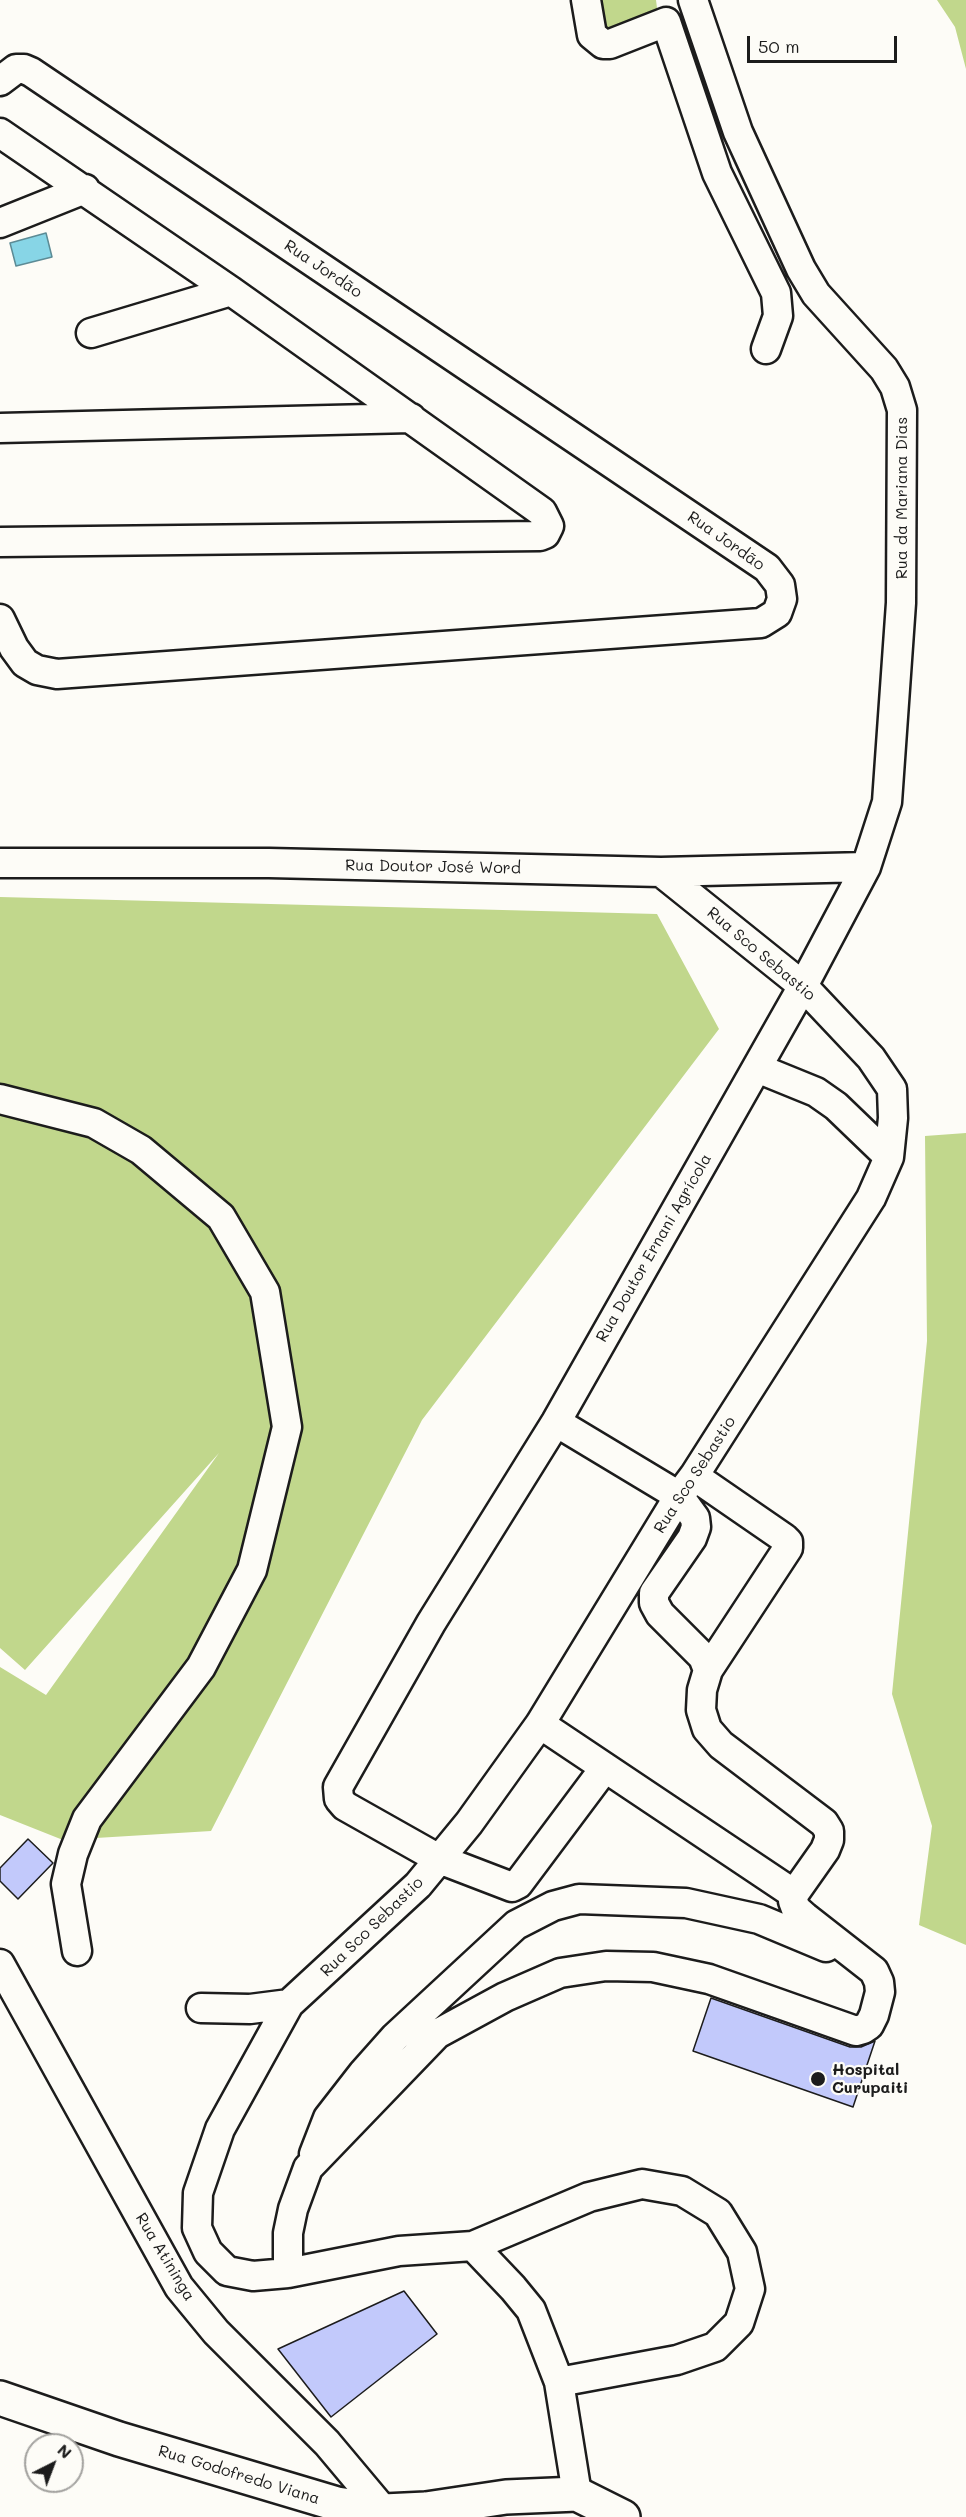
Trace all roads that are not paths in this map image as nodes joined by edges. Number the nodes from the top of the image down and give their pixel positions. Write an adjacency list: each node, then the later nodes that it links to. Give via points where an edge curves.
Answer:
1 (586, 0): 3 (street, via 592,35 603,44)
2 (696, 8): 3 (street); 16 (street, Rua da Mariana Dias, via 738,132 801,269 816,294 884,369 902,410 901,603 890,766 887,802)
3 (666, 22): 10 (street, via 717,173 776,293 778,316)
4 (0, 81): 14 (street, Rua Jordão, via 16,69 31,72 767,568 780,585 782,599 777,614 761,623 57,674 25,663)
5 (0, 133): 6 (street)
6 (85, 189): 7 (street); 8 (street)
7 (0, 223)
8 (231, 291): 9 (street); 11 (street)
9 (91, 333)
10 (766, 349)
11 (411, 418): 12 (street); 13 (street, via 542,512 549,525 545,534)
12 (0, 428)
13 (0, 542)
14 (0, 619)
15 (0, 863): 17 (street, Rua Doutor José Word, via 269,863)
16 (866, 867): 17 (street, Rua Doutor José Word); 18 (street, Rua Doutor Ernani Agrícola)
17 (661, 872): 18 (street, Rua Sco Sebastio)
18 (803, 986): 19 (street, Rua Doutor Ernani Agrícola); 21 (street, Rua Sco Sebastio, via 871,1058 892,1089)
19 (757, 1068): 21 (street, via 816,1092); 22 (street, Rua Doutor Ernani Agrícola)
20 (0, 1099): 29 (street, via 94,1124 141,1150 221,1217 265,1292 287,1428 252,1570 201,1668 87,1819 66,1884)
21 (889, 1157): 23 (street, Rua Sco Sebastio, via 871,1198)
22 (556, 1422): 23 (street); 27 (street, Rua Doutor Ernani Agrícola, via 431,1623 338,1787 339,1799 345,1806)
23 (687, 1486): 24 (street, via 696,1527 654,1593 654,1603 703,1657); 24 (street, via 788,1542 788,1548); 25 (street, Rua Sco Sebastio)
24 (708, 1670): 28 (street, via 701,1710 707,1729 721,1745 824,1823 829,1831 825,1850)
25 (540, 1724): 26 (street); 27 (street, Rua Sco Sebastio)
26 (604, 1769): 27 (street, Rua Doutor Ernani Agrícola, via 518,1884 506,1887); 28 (street)
27 (439, 1859): 32 (street, Rua Sco Sebastio, via 418,1885)
28 (794, 1894): 31 (street, via 796,1909)
29 (77, 1951)
30 (0, 1964): 40 (street, Rua Atininga, via 179,2287 216,2332 327,2443)
31 (867, 1964): 34 (street, via 759,1919 687,1903 579,1899 553,1906 516,1925 395,2037 328,2118); 34 (street, via 879,1982 880,1992 869,2025 856,2031 709,1979 652,1967 606,1966 560,1973 437,2034)
32 (289, 2004): 33 (street, via 250,2009); 36 (street, Rua Sco Sebastio, via 220,2129 198,2193 197,2228 208,2252 227,2271 253,2277)
33 (201, 2008)
34 (308, 2168): 36 (street, via 288,2233)
35 (473, 2246): 36 (street, Rua Sco Sebastio, via 399,2251); 37 (street, via 531,2310); 37 (street, Rua Sco Sebastio, via 589,2197 642,2184 682,2192 718,2213 742,2252 750,2289 739,2323 716,2347 677,2360)
36 (288, 2273)
37 (559, 2382): 39 (street)
38 (0, 2398): 40 (main road, Rua Godofredo Viana, via 119,2439)
39 (577, 2494): 41 (main road, Rua Godofredo Viana, via 506,2497); 42 (main road, Rua Godofredo Viana)
40 (362, 2512): 41 (main road, Rua Godofredo Viana)
41 (425, 2513)
42 (623, 2517)

